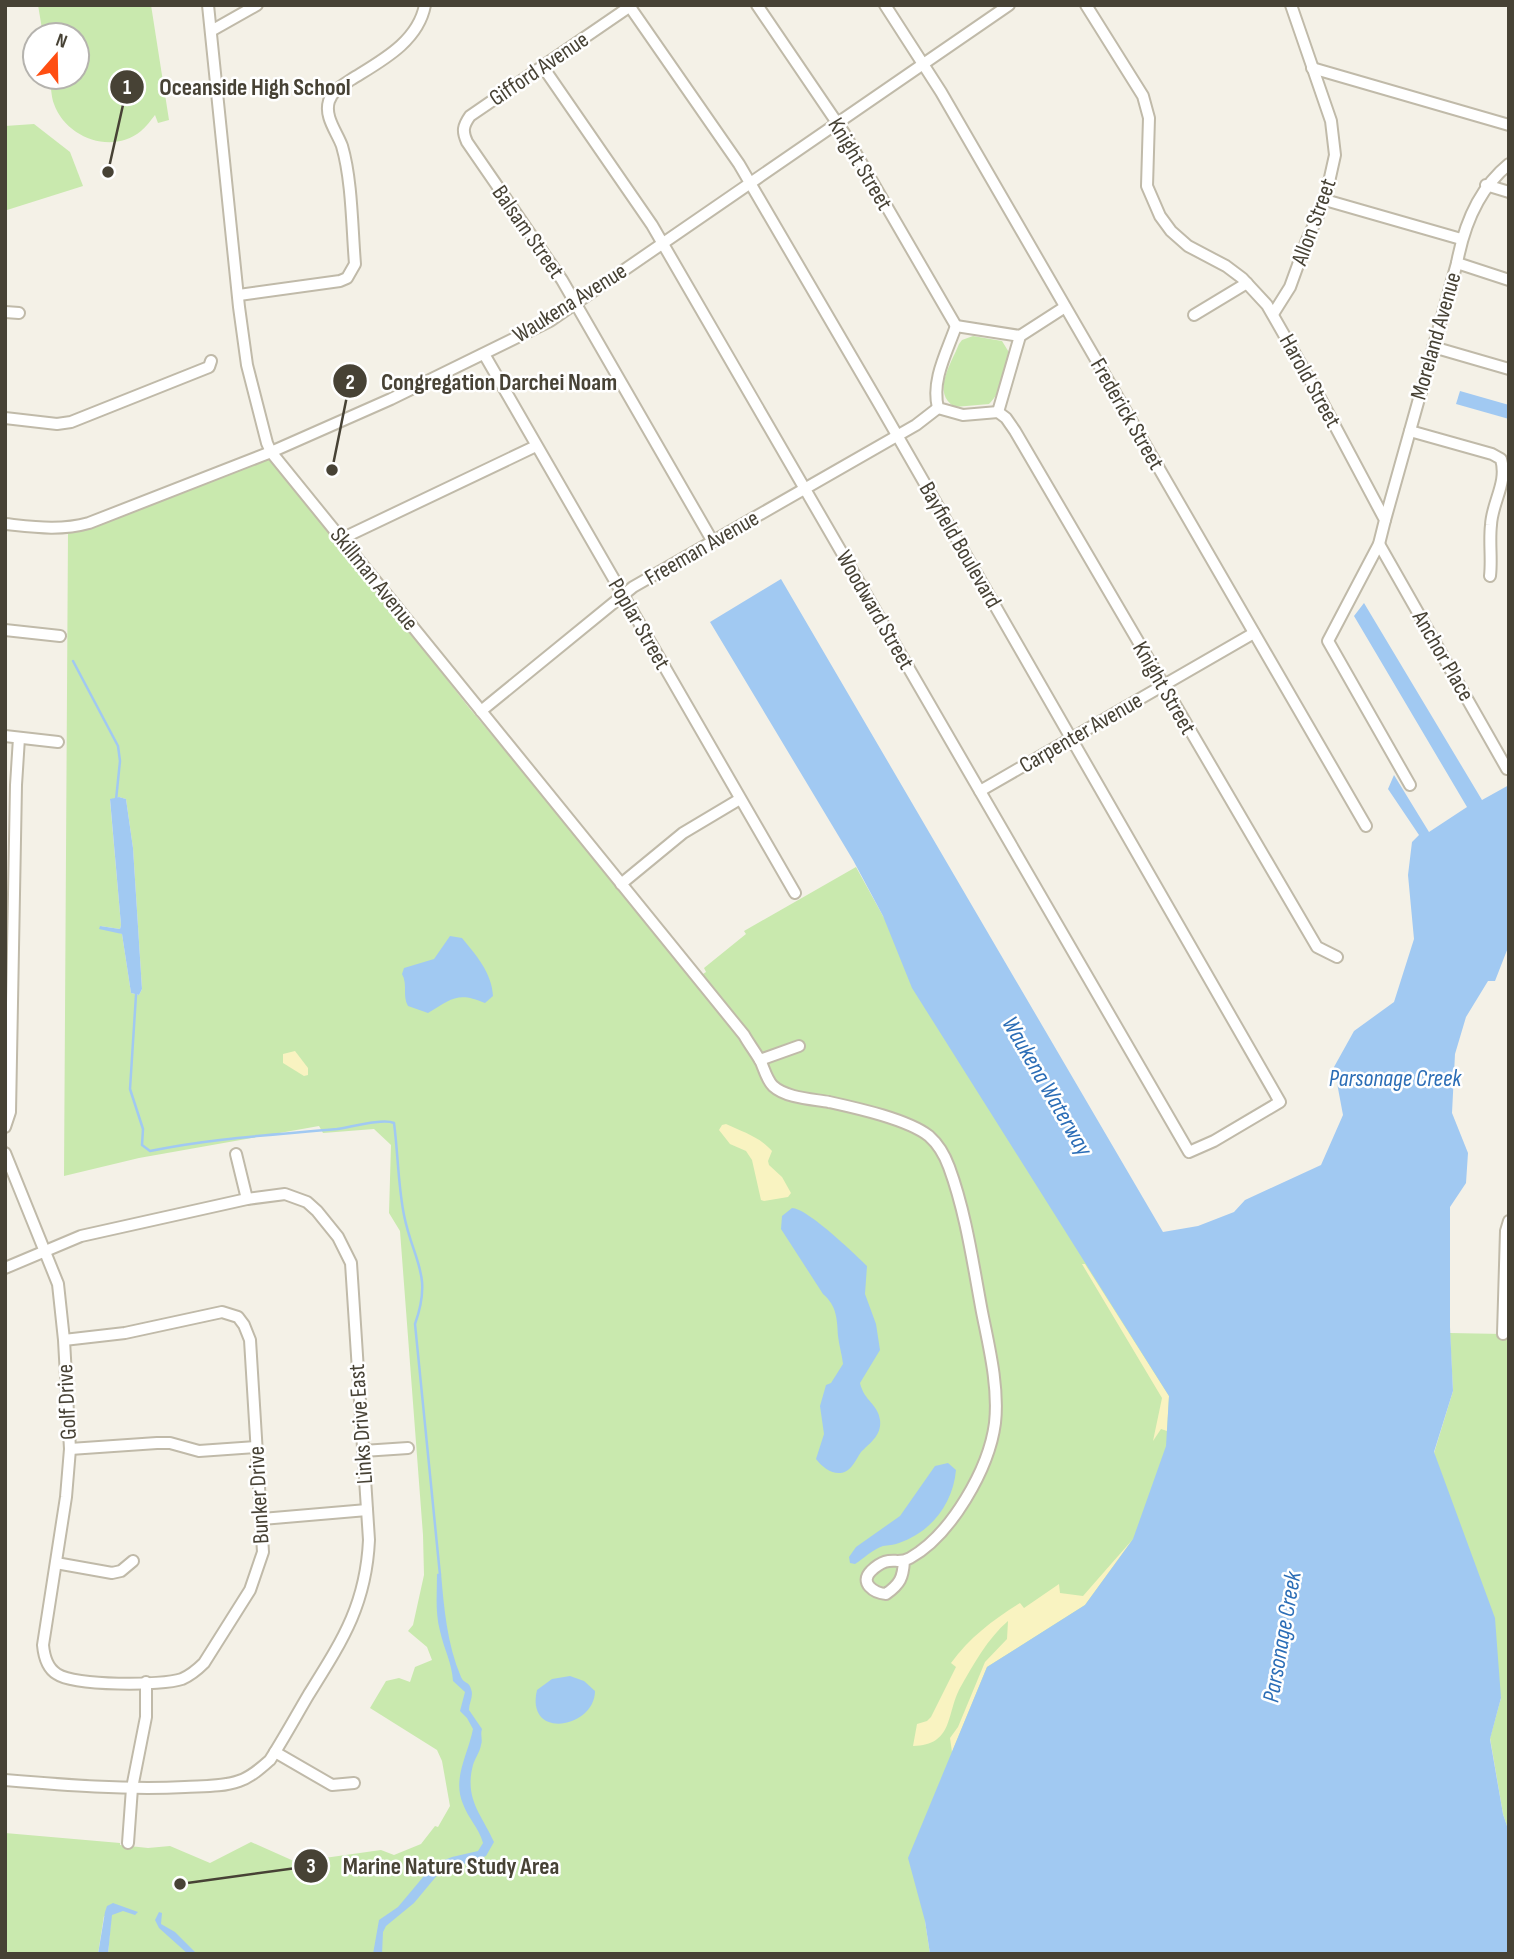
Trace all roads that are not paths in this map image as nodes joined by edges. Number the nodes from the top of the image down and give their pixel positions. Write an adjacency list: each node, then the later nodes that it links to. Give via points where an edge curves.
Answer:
1 (208, 5): 10 (street, Skillman Avenue)
2 (257, 5): 10 (street)
3 (425, 5): 27 (street, via 420,21 404,42 338,88 329,103 328,115 345,161 353,270 340,281)
4 (757, 5): 14 (street, Knight Street)
5 (885, 5): 11 (street, Frederick Street)
6 (1009, 5): 11 (street, Waukena Avenue)
7 (1086, 5): 26 (street, Harold Street, via 1143,96 1149,118 1147,186 1160,216 1188,246)
8 (1291, 5): 13 (street, Allon Street)
9 (631, 6): 12 (street, Gifford Avenue); 18 (street, Bayfield Boulevard)
10 (211, 31): 27 (street, Skillman Avenue)
11 (924, 64): 14 (street, Waukena Avenue); 29 (street, Frederick Street)
12 (543, 67): 16 (street, Gifford Avenue, via 470,116 464,125); 23 (street, Woodward Street)
13 (1311, 68): 15 (street); 21 (street, Allon Street, via 1335,144)
14 (837, 124): 18 (street, Waukena Avenue); 34 (street, Knight Street)
15 (1509, 125)
16 (467, 142): 28 (street, Balsam Street)
17 (1509, 164): 19 (street, Moreland Avenue)
18 (750, 184): 23 (street, Waukena Avenue); 44 (street, Bayfield Boulevard)
19 (1486, 185): 20 (street); 22 (street, Moreland Avenue)
20 (1509, 192)
21 (1325, 200): 22 (street); 32 (street, Allon Street, via 1290,287)
22 (1461, 239): 24 (street, Moreland Avenue)
23 (663, 244): 28 (street, Waukena Avenue); 47 (street, Woodward Street)
24 (1457, 263): 25 (street); 36 (street, Moreland Avenue)
25 (1509, 280)
26 (1247, 283): 32 (street, Harold Street); 33 (street)
27 (239, 295): 46 (street, Skillman Avenue, via 247,365)
28 (576, 304): 37 (street, Waukena Avenue); 51 (street, Balsam Street)
29 (1065, 307): 35 (street); 56 (street, Frederick Street)
30 (5, 312): 31 (street)
31 (19, 313)
32 (1273, 314): 48 (street, Harold Street)
33 (1194, 315)
34 (956, 326): 35 (street); 40 (street, via 936,382)
35 (1020, 336): 41 (street)
36 (1433, 347): 39 (street); 43 (street, Moreland Avenue)
37 (484, 354): 45 (street, Poplar Street); 46 (street, Waukena Avenue)
38 (211, 361): 42 (street, via 209,367 71,422)
39 (1509, 369)
40 (938, 408): 41 (street, via 962,415); 44 (street, Freeman Avenue)
41 (998, 412): 58 (street, Knight Street, via 1015,431)
42 (5, 418)
43 (1410, 431): 48 (street, Moreland Avenue); 53 (street, via 1501,459 1503,478 1490,523)
44 (897, 436): 47 (street, Freeman Avenue); 62 (street, Bayfield Boulevard)
45 (536, 446): 50 (street); 54 (street, Poplar Street)
46 (271, 452): 49 (street, Waukena Avenue, via 89,523 52,529); 50 (street, Skillman Avenue)
47 (804, 489): 51 (street, Freeman Avenue); 66 (street, Woodward Street)
48 (1385, 520): 52 (street)
49 (5, 524)
50 (341, 539): 59 (street, Skillman Avenue)
51 (713, 542): 54 (street, Freeman Avenue)
52 (1379, 544): 64 (street, Anchor Place); 65 (street, via 1328,641)
53 (1490, 576)
54 (623, 597): 59 (street, Freeman Avenue); 67 (street, Poplar Street)
55 (5, 630): 57 (street)
56 (1254, 633): 58 (street, Carpenter Avenue); 68 (street, Frederick Street)
57 (60, 636)
58 (1163, 687): 62 (street, Carpenter Avenue); 71 (street, Knight Street, via 1317,947)
59 (481, 711): 69 (street, Skillman Avenue)
60 (5, 736): 61 (street)
61 (19, 738): 63 (street); 74 (street, via 10,1112)
62 (1072, 739): 66 (street, Carpenter Avenue); 75 (street, Bayfield Boulevard, via 1280,1102)
63 (58, 742)
64 (1507, 769)
65 (1410, 785)
66 (980, 791): 75 (street, Woodward Street, via 1189,1152)
67 (740, 799): 69 (street, via 683,833); 70 (street, Poplar Street)
68 (1366, 826)
69 (621, 884): 73 (street, Skillman Avenue)
70 (795, 893)
71 (1337, 957)
72 (799, 1046): 73 (street)
73 (760, 1060): 92 (street, Skillman Avenue, via 774,1087 782,1091 874,1113 919,1130 939,1146 949,1166 988,1345 995,1422 980,1472 951,1521)
74 (5, 1127)
75 (1199, 1148)
76 (5, 1153): 80 (street, Golf Drive)
77 (236, 1154): 78 (street)
78 (247, 1199): 80 (street, Links Drive East, via 81,1236); 88 (street, Links Drive East, via 285,1194 307,1202 338,1237 351,1262)
79 (1509, 1221): 82 (street)
80 (46, 1250): 81 (street, Links Drive East); 84 (street, Golf Drive, via 58,1284)
81 (5, 1268)
82 (1507, 1287): 83 (street)
83 (1503, 1334)
84 (64, 1340): 85 (street, Bunker Drive, via 214,1313 234,1315 250,1340); 87 (street, Golf Drive)
85 (256, 1447): 87 (street, via 199,1451 158,1443); 90 (street, Bunker Drive)
86 (408, 1448): 88 (street)
87 (70, 1449): 93 (street, Golf Drive)
88 (363, 1451): 89 (street, Links Drive East)
89 (367, 1510): 90 (street); 96 (street, Links Drive East, via 368,1559 358,1605 344,1637)
90 (261, 1519): 95 (street, Bunker Drive, via 262,1552 256,1577 204,1663 180,1680)
91 (133, 1561): 93 (street, via 112,1573)
92 (904, 1561)
93 (56, 1563): 94 (street, Golf Drive, via 43,1645)
94 (46, 1658): 95 (street, Bunker Drive, via 55,1673 74,1680)
95 (146, 1682): 99 (street, via 144,1731)
96 (275, 1752): 98 (street, via 332,1785); 99 (street, Links Drive East, via 254,1773 232,1783)
97 (5, 1780): 99 (street, Links Drive East)
98 (354, 1783)
99 (132, 1788): 100 (street)
100 (128, 1843)

